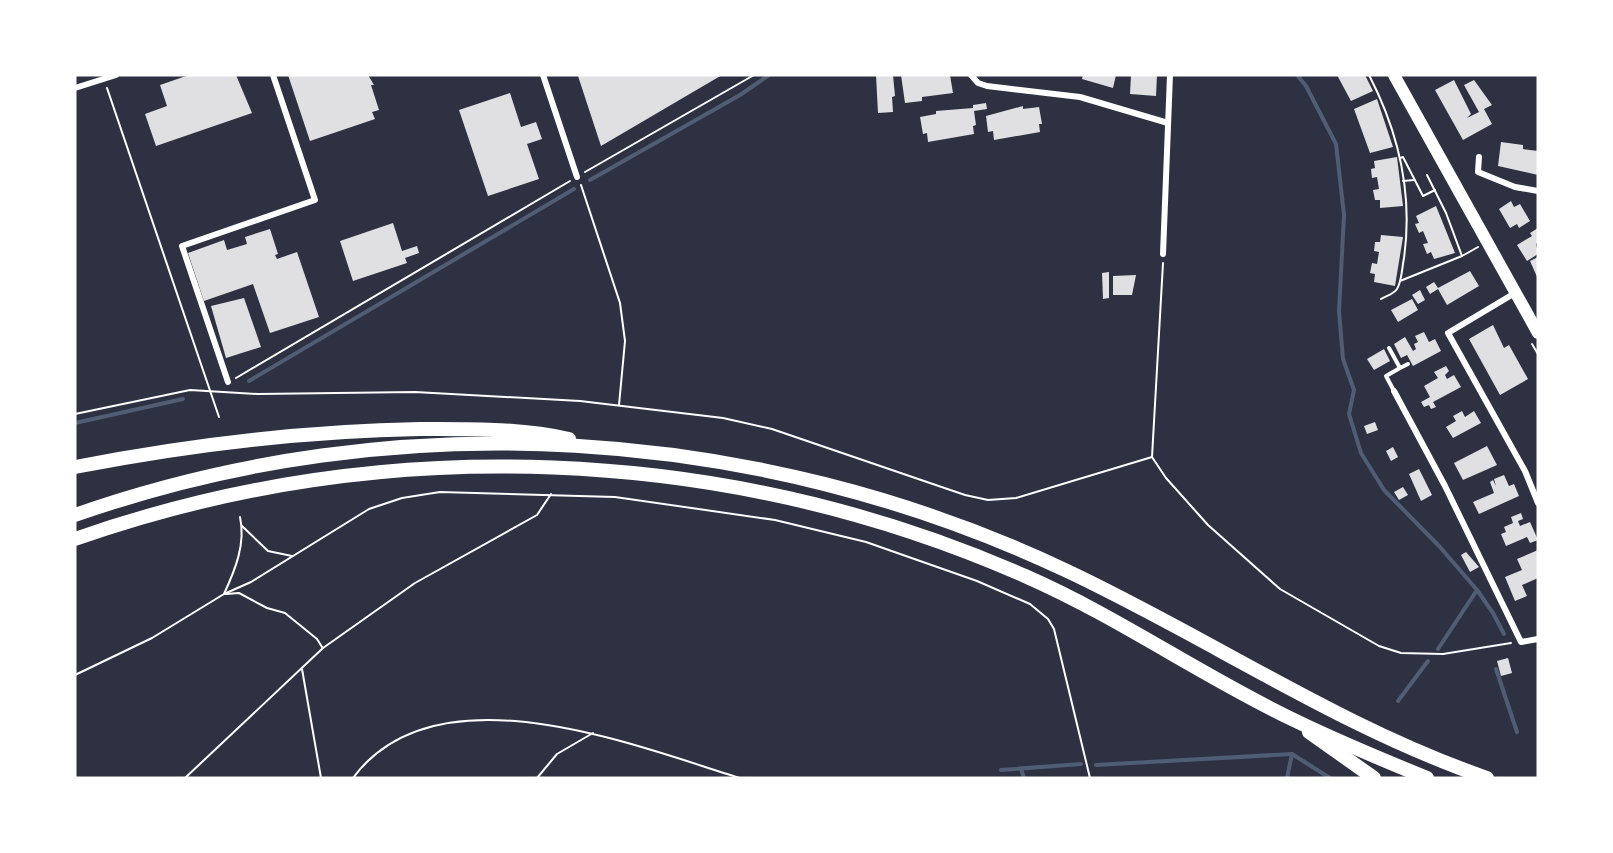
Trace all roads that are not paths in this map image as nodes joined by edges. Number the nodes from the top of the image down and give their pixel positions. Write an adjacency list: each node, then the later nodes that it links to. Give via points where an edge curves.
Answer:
1 (116, 75): 7 (street)
2 (273, 75): 18 (street, via 315,200 182,246)
3 (543, 75): 10 (street)
4 (971, 75): 8 (street, via 987,86 1080,97)
5 (1170, 75): 8 (street)
6 (1394, 75): 13 (main road)
7 (75, 88)
8 (1168, 123): 12 (street)
9 (1479, 157): 11 (street, via 1478,172 1515,187)
10 (578, 177)
11 (1538, 191)
12 (1163, 254)
13 (1516, 293): 14 (main road); 22 (street, via 1448,333 1525,471)
14 (1538, 333)
15 (1389, 348): 17 (lane)
16 (1408, 364): 17 (lane)
17 (1400, 368): 19 (lane, via 1386,376)
18 (228, 382)
19 (1394, 391): 25 (street, via 1521,642)
20 (610, 448): 21 (highway, via 538,432 386,430 217,444); 23 (highway, via 475,444 349,452 207,477); 29 (highway, via 710,460 809,479 886,500 971,530 1094,584 1359,726)
21 (75, 467)
22 (1538, 503)
23 (75, 515)
24 (75, 539): 26 (highway, via 244,492 408,469 564,467 706,482 836,509 994,563 1114,619)
25 (1538, 639)
26 (1296, 721): 27 (highway, via 1333,752); 28 (highway)
27 (1374, 778)
28 (1427, 778)
29 (1487, 778)

